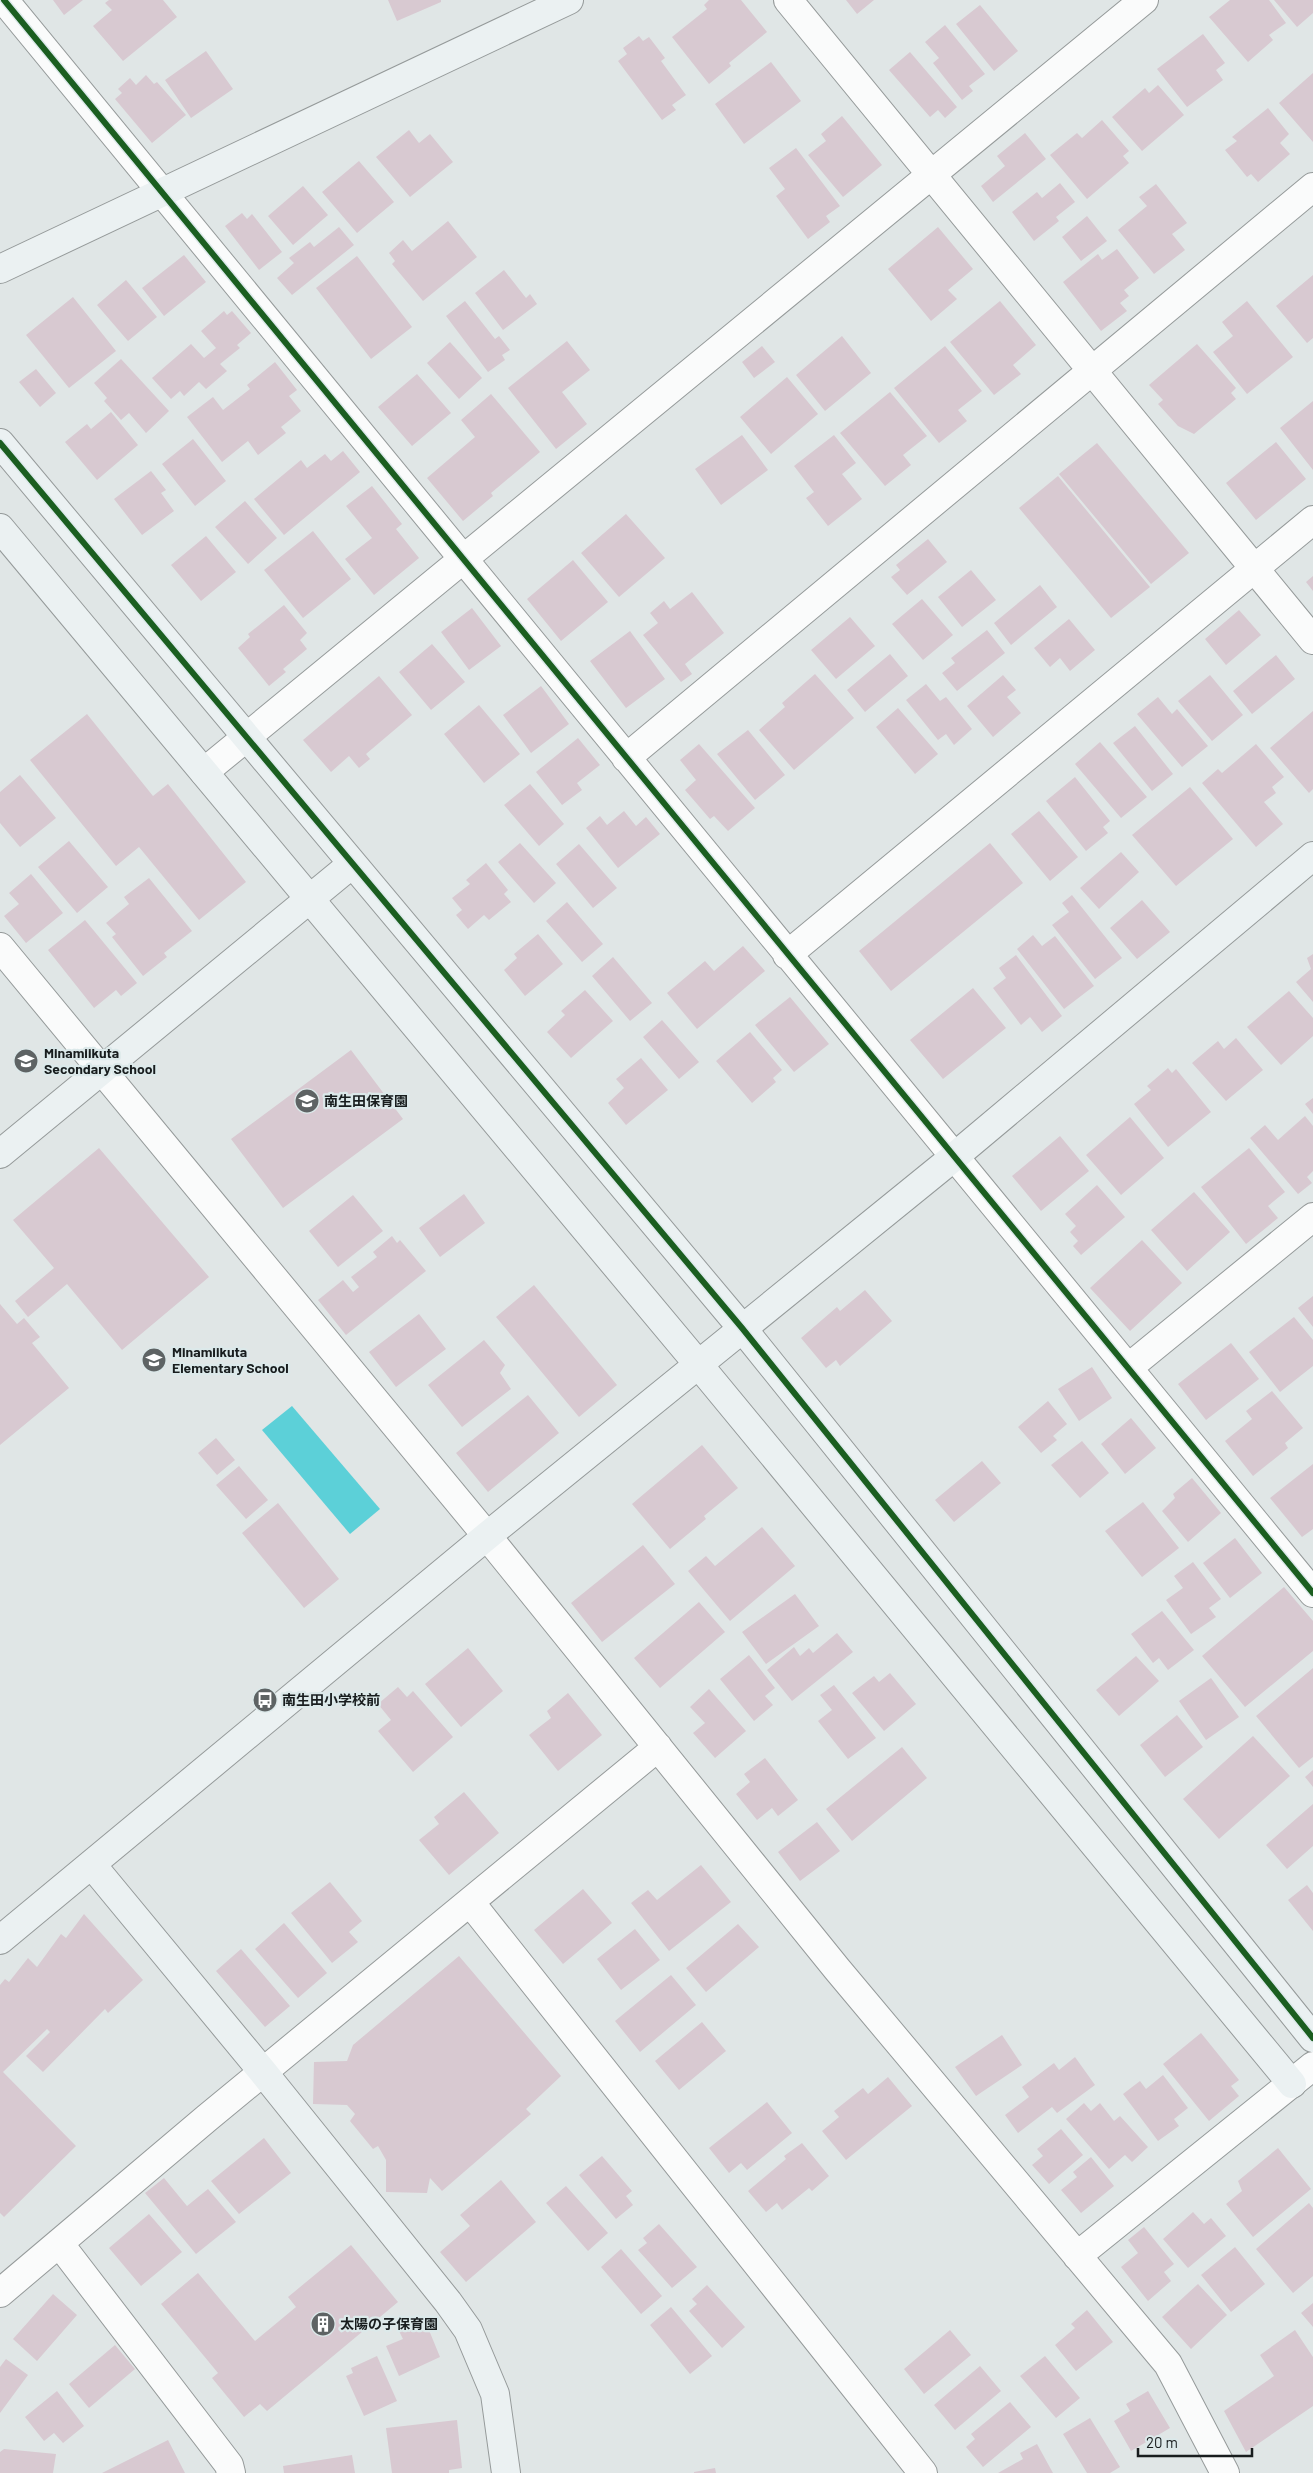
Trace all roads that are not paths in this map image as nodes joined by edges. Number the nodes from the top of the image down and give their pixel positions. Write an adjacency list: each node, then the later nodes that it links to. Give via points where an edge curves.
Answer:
1 (4, 0): 7 (street)
2 (569, 0): 7 (street)
3 (788, 0): 5 (street)
4 (1144, 0): 5 (street)
5 (931, 175): 9 (street); 13 (street)
6 (1313, 187): 9 (street)
7 (161, 193): 8 (street); 13 (street)
8 (0, 269)
9 (1091, 371): 14 (street); 17 (street)
10 (0, 443): 16 (street)
11 (1313, 520): 14 (street)
12 (0, 528): 18 (street)
13 (463, 560): 16 (street); 17 (street)
14 (1254, 569): 15 (street); 23 (street)
15 (1313, 640)
16 (247, 738): 18 (street); 20 (street)
17 (626, 758): 23 (street)
18 (204, 772): 21 (street)
19 (1313, 856): 26 (street)
20 (352, 864): 21 (street); 28 (street)
21 (309, 898): 24 (street); 29 (street)
22 (0, 947): 24 (street)
23 (787, 955): 26 (street)
24 (102, 1071): 25 (street); 31 (street)
25 (0, 1154)
26 (954, 1157): 28 (street); 30 (street)
27 (1313, 1217): 30 (street)
28 (742, 1328): 29 (street); 37 (street)
29 (698, 1364): 31 (street); 40 (street)
30 (1128, 1368): 32 (street)
31 (486, 1536): 33 (street); 34 (street)
32 (1308, 1578)
33 (658, 1747): 35 (street); 42 (street, via 837,1969)
34 (92, 1865): 36 (street); 39 (street)
35 (470, 1902): 39 (street); 46 (street)
36 (0, 1940)
37 (1313, 2038)
38 (1313, 2066): 40 (street)
39 (263, 2072): 41 (street); 45 (street, via 468,2330 495,2394)
40 (1292, 2084): 42 (street)
41 (59, 2243): 43 (street); 44 (street, via 229,2466)
42 (1076, 2256): 47 (street, via 1168,2364)
43 (0, 2293)
44 (231, 2473)
45 (506, 2473)
46 (923, 2473)
47 (1225, 2473)

